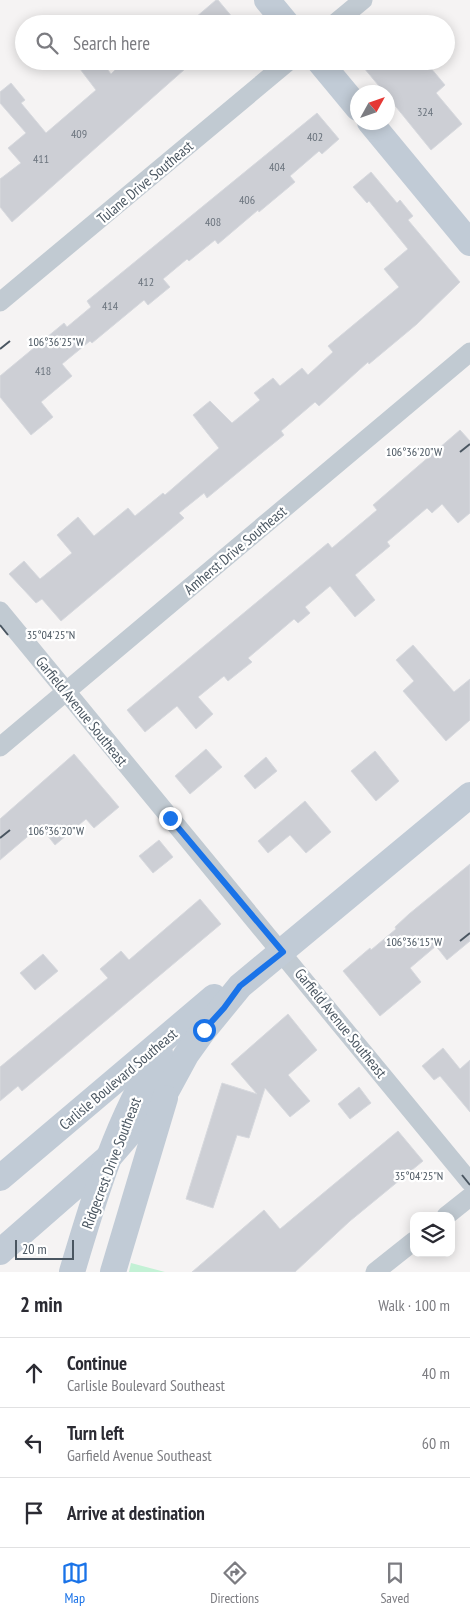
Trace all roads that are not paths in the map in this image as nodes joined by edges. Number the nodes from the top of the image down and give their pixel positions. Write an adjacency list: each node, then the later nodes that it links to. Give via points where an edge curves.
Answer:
1 (267, 0): 3 (street)
2 (363, 0): 4 (street)
3 (280, 15)
4 (345, 15)
5 (278, 70): 10 (street, Tulane Drive Southeast)
6 (326, 70): 7 (street)
7 (350, 98)
8 (377, 130): 9 (street)
9 (470, 243)
10 (0, 302)
11 (470, 352): 13 (street, Amherst Drive Southeast)
12 (0, 611): 13 (street, Garfield Avenue Southeast)
13 (67, 692): 14 (street, Amherst Drive Southeast); 16 (street, Garfield Avenue Southeast)
14 (0, 747)
15 (470, 795): 16 (street, Carlisle Boulevard Southeast)
16 (283, 952): 17 (street, Carlisle Boulevard Southeast); 22 (street, Garfield Avenue Southeast)
17 (240, 986): 18 (street, Carlisle Boulevard Southeast, via 214,997); 19 (street, Carlisle Boulevard Southeast, via 204,1030)
18 (174, 1033): 20 (street, Ridgecrest Drive Southeast, via 146,1075); 21 (street, Carlisle Boulevard Southeast)
19 (167, 1090): 20 (street, Carlisle Boulevard Southeast); 30 (street, Ridgecrest Drive Southeast)
20 (111, 1155): 25 (street, Ridgecrest Drive Southeast); 26 (street, Carlisle Boulevard Southeast)
21 (0, 1178)
22 (470, 1182)
23 (470, 1196): 24 (street)
24 (451, 1212)
25 (87, 1221): 26 (street, via 68,1213 55,1214); 29 (street, Ridgecrest Drive Southeast)
26 (26, 1230): 28 (street, Carlisle Boulevard Southeast)
27 (410, 1244): 31 (street)
28 (0, 1252)
29 (72, 1272)
30 (113, 1272)
31 (375, 1272)

